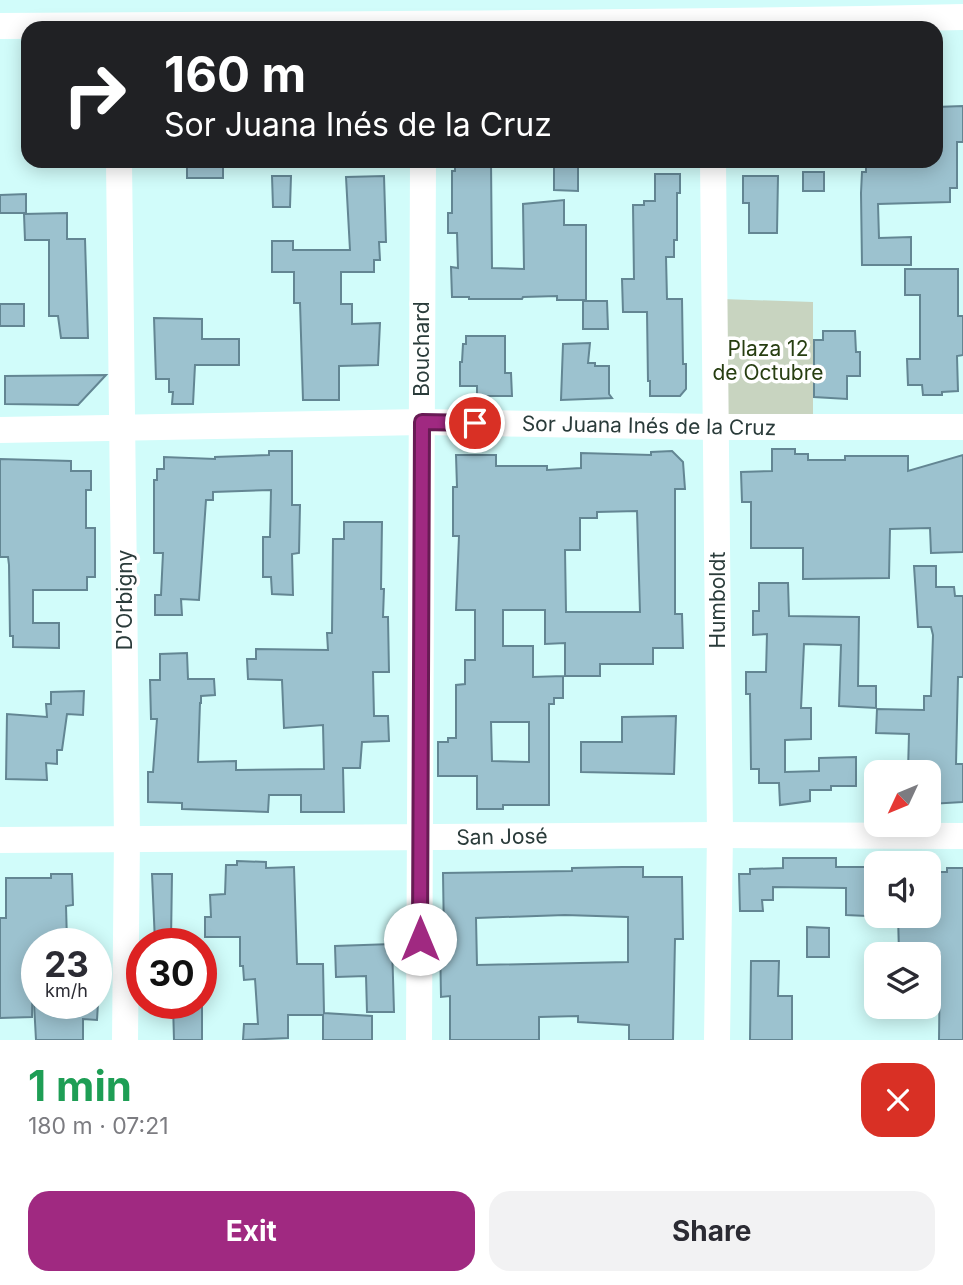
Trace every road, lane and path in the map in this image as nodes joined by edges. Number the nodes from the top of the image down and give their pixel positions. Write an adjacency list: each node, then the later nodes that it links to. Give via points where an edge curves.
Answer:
1 (963, 17): 2 (street)
2 (837, 21)
3 (0, 26): 4 (street)
4 (21, 26)
5 (119, 168): 11 (street, D'Orbigny)
6 (423, 168): 8 (street, Bouchard)
7 (713, 168): 9 (street, Humboldt)
8 (422, 422): 9 (street, Sor Juana Inés de la Cruz); 11 (street, Sor Juana Inés de la Cruz); 16 (street, Bouchard)
9 (716, 427): 10 (street, Sor Juana Inés de la Cruz); 13 (street, Humboldt)
10 (963, 427)
11 (124, 429): 12 (street, Sor Juana Inés de la Cruz); 15 (street, D'Orbigny)
12 (0, 430)
13 (720, 835): 14 (street, San José); 16 (street, San José); 20 (street, Humboldt)
14 (963, 836)
15 (127, 838): 16 (street, San José); 17 (street, San José); 18 (street, D'Orbigny)
16 (421, 838): 19 (street, Bouchard)
17 (0, 840)
18 (125, 1040)
19 (419, 1040)
20 (717, 1040)

